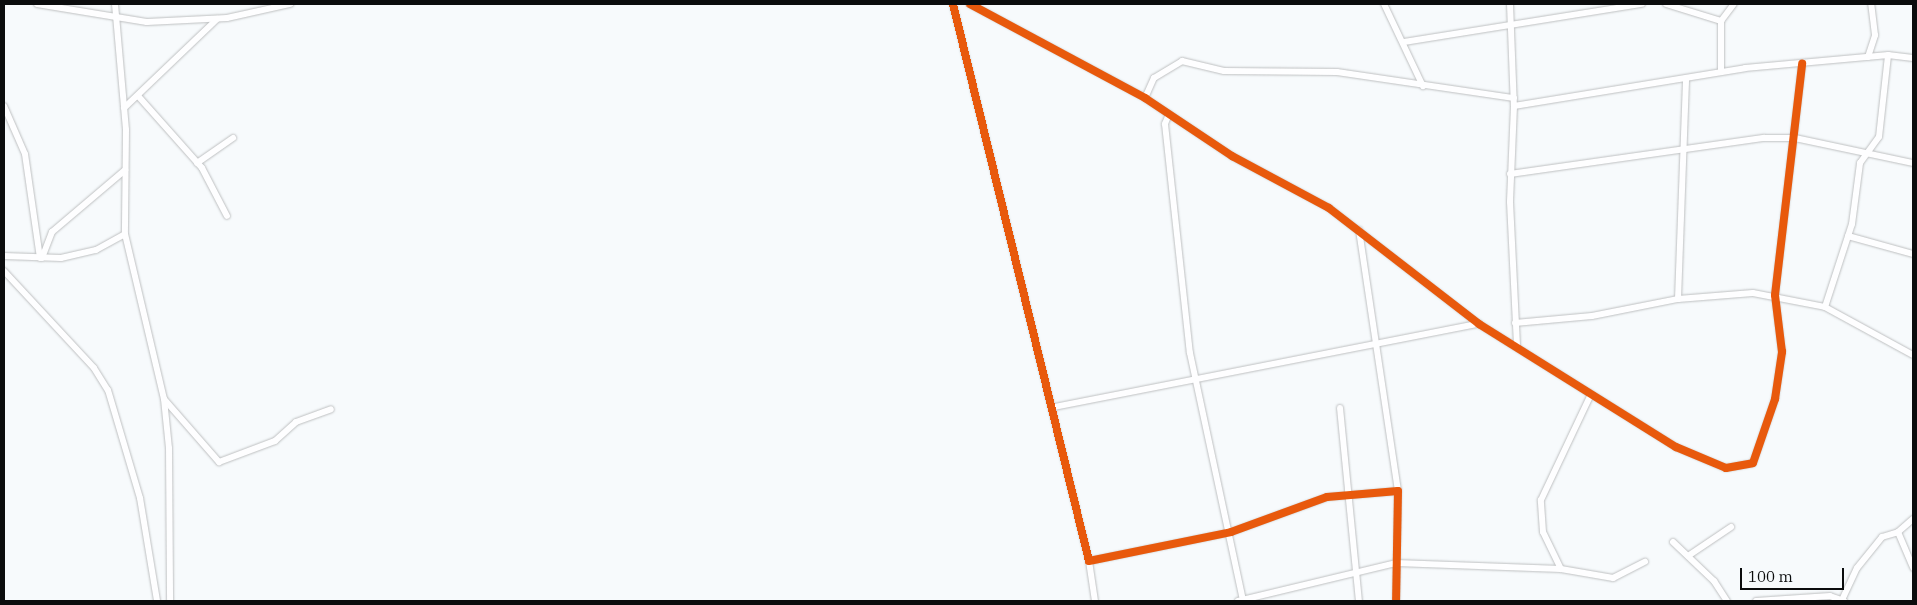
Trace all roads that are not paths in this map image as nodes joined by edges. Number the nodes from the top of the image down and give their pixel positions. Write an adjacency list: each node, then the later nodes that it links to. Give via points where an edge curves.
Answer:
1 (37, 4): 12 (street)
2 (114, 4): 12 (street)
3 (290, 4): 13 (street)
4 (952, 4): 58 (street, via 995,186)
5 (970, 4): 25 (street)
6 (1384, 4): 16 (street)
7 (1510, 4): 15 (street)
8 (1642, 4): 15 (street, via 1557,20)
9 (1666, 4): 14 (street)
10 (1734, 4): 14 (street)
11 (1871, 4): 18 (street, via 1875,34)
12 (115, 19): 13 (street); 29 (street)
13 (217, 19): 24 (street, via 170,60)
14 (1721, 21): 21 (street)
15 (1509, 22): 16 (street); 26 (street)
16 (1404, 42): 23 (street)
17 (1888, 55): 18 (street); 19 (street); 34 (street, via 1879,137)
18 (1868, 57): 20 (street)
19 (1913, 58)
20 (1802, 64): 21 (street); 32 (street)
21 (1721, 72): 22 (street)
22 (1686, 78): 28 (street); 33 (street)
23 (1423, 86): 25 (street, via 1337,72 1224,71 1182,61 1154,78); 26 (street)
24 (139, 97): 29 (street); 35 (street)
25 (1145, 98): 30 (street)
26 (1514, 98): 28 (street)
27 (4, 106): 45 (street, via 25,154)
28 (1514, 106): 38 (street)
29 (124, 108): 37 (street)
30 (1169, 114): 40 (street); 55 (street, via 1165,124 1175,238)
31 (233, 138): 35 (street)
32 (1795, 138): 33 (street); 34 (street); 47 (street)
33 (1686, 147): 38 (street); 48 (street)
34 (1870, 154): 36 (street); 42 (street, via 1860,163)
35 (197, 163): 39 (street)
36 (1913, 163)
37 (125, 170): 41 (street); 45 (street, via 52,232)
38 (1510, 174): 50 (street)
39 (227, 216)
40 (1359, 230): 51 (street, via 1415,278); 52 (street)
41 (125, 234): 45 (street, via 96,250); 57 (street)
42 (1848, 236): 43 (street); 49 (street)
43 (1913, 254)
44 (4, 256): 45 (street)
45 (41, 258)
46 (4, 271): 77 (street, via 94,368 108,390 140,498)
47 (1775, 295): 48 (street); 49 (street); 56 (street, via 1782,352 1775,399 1752,462 1726,468 1704,460)
48 (1678, 298): 50 (street, via 1592,316)
49 (1825, 307): 54 (street)
50 (1515, 323): 53 (street)
51 (1479, 324): 52 (street); 53 (street)
52 (1378, 344): 55 (street); 61 (street)
53 (1517, 344): 56 (street)
54 (1913, 355)
55 (1194, 380): 58 (street); 65 (street)
56 (1591, 394): 73 (street, via 1541,500 1542,532)
57 (164, 398): 60 (street, via 219,462 274,441 296,422); 78 (street)
58 (1054, 407): 69 (street)
59 (1340, 408): 62 (street)
60 (331, 409)
61 (1398, 491): 62 (street); 70 (street)
62 (1348, 494): 65 (street, via 1327,497); 74 (street)
63 (1913, 519): 66 (street)
64 (1731, 527): 68 (street)
65 (1231, 532): 69 (street); 75 (street)
66 (1898, 532): 72 (street); 76 (street, via 1882,537 1857,568)
67 (1673, 542): 68 (street)
68 (1688, 556): 82 (street, via 1714,581)
69 (1089, 561): 79 (street)
70 (1396, 562): 73 (street); 74 (street); 81 (street)
71 (1645, 562): 73 (street, via 1613,578)
72 (1913, 568)
73 (1561, 569)
74 (1356, 572): 75 (street); 80 (street)
75 (1241, 600)
76 (1843, 600): 83 (street, via 1830,596)
77 (157, 601)
78 (170, 601)
79 (1094, 601)
80 (1359, 601)
81 (1396, 601)
82 (1727, 601)
83 (1756, 601)

